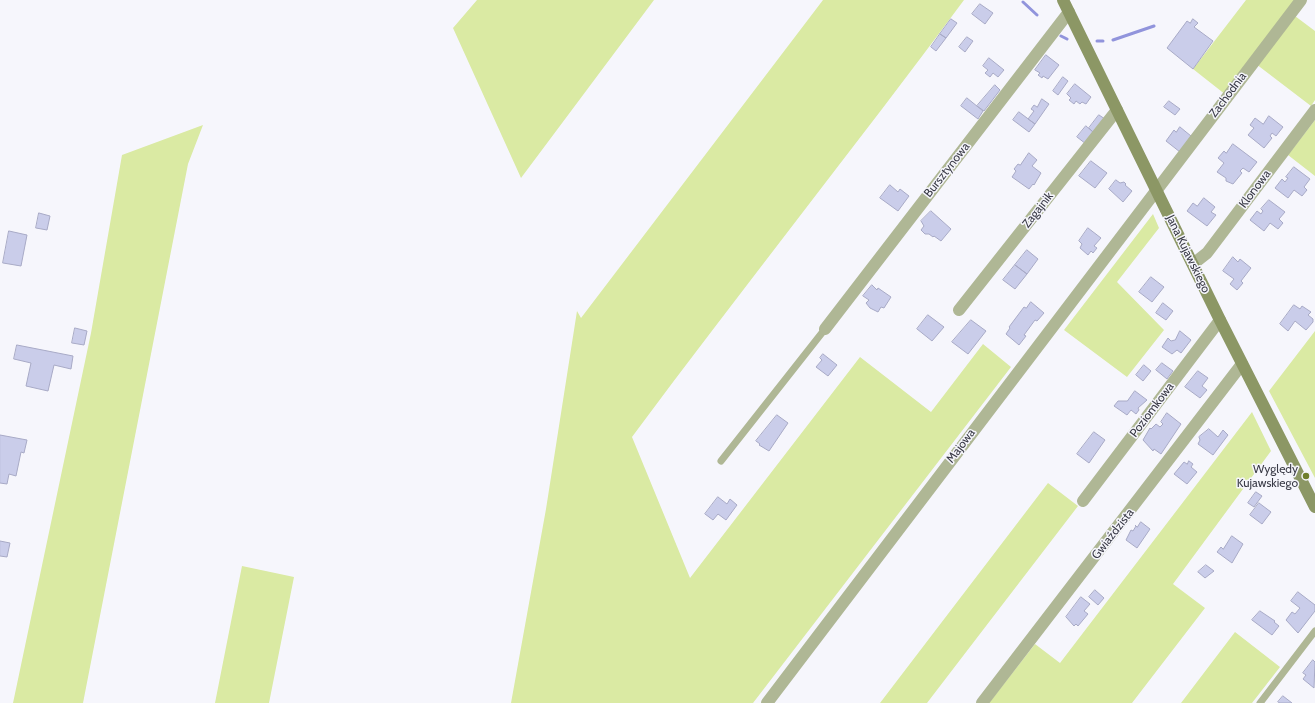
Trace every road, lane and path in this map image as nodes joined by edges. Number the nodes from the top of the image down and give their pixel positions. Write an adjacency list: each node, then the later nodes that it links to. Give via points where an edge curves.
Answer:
1 (1301, 0): 5 (street, Zachodnia)
2 (1066, 4): 3 (main road, Jana Kujawskiego); 9 (street, Bursztynowa)
3 (1117, 110): 5 (main road, Jana Kujawskiego); 7 (street, Zagajnik)
4 (1315, 110): 6 (street, Klonowa, via 1206,253)
5 (1156, 190): 6 (main road, Jana Kujawskiego); 15 (street, Majowa)
6 (1193, 264): 8 (main road, Jana Kujawskiego)
7 (959, 310)
8 (1220, 320): 10 (main road, Jana Kujawskiego); 12 (street, Poziomkowa)
9 (825, 329): 11 (lane)
10 (1242, 364): 13 (main road, Jana Kujawskiego); 16 (street, Gwiaździsta)
11 (721, 461)
12 (1083, 500)
13 (1315, 507)
14 (1315, 631): 17 (lane)
15 (767, 703)
16 (982, 703)
17 (1260, 703)

